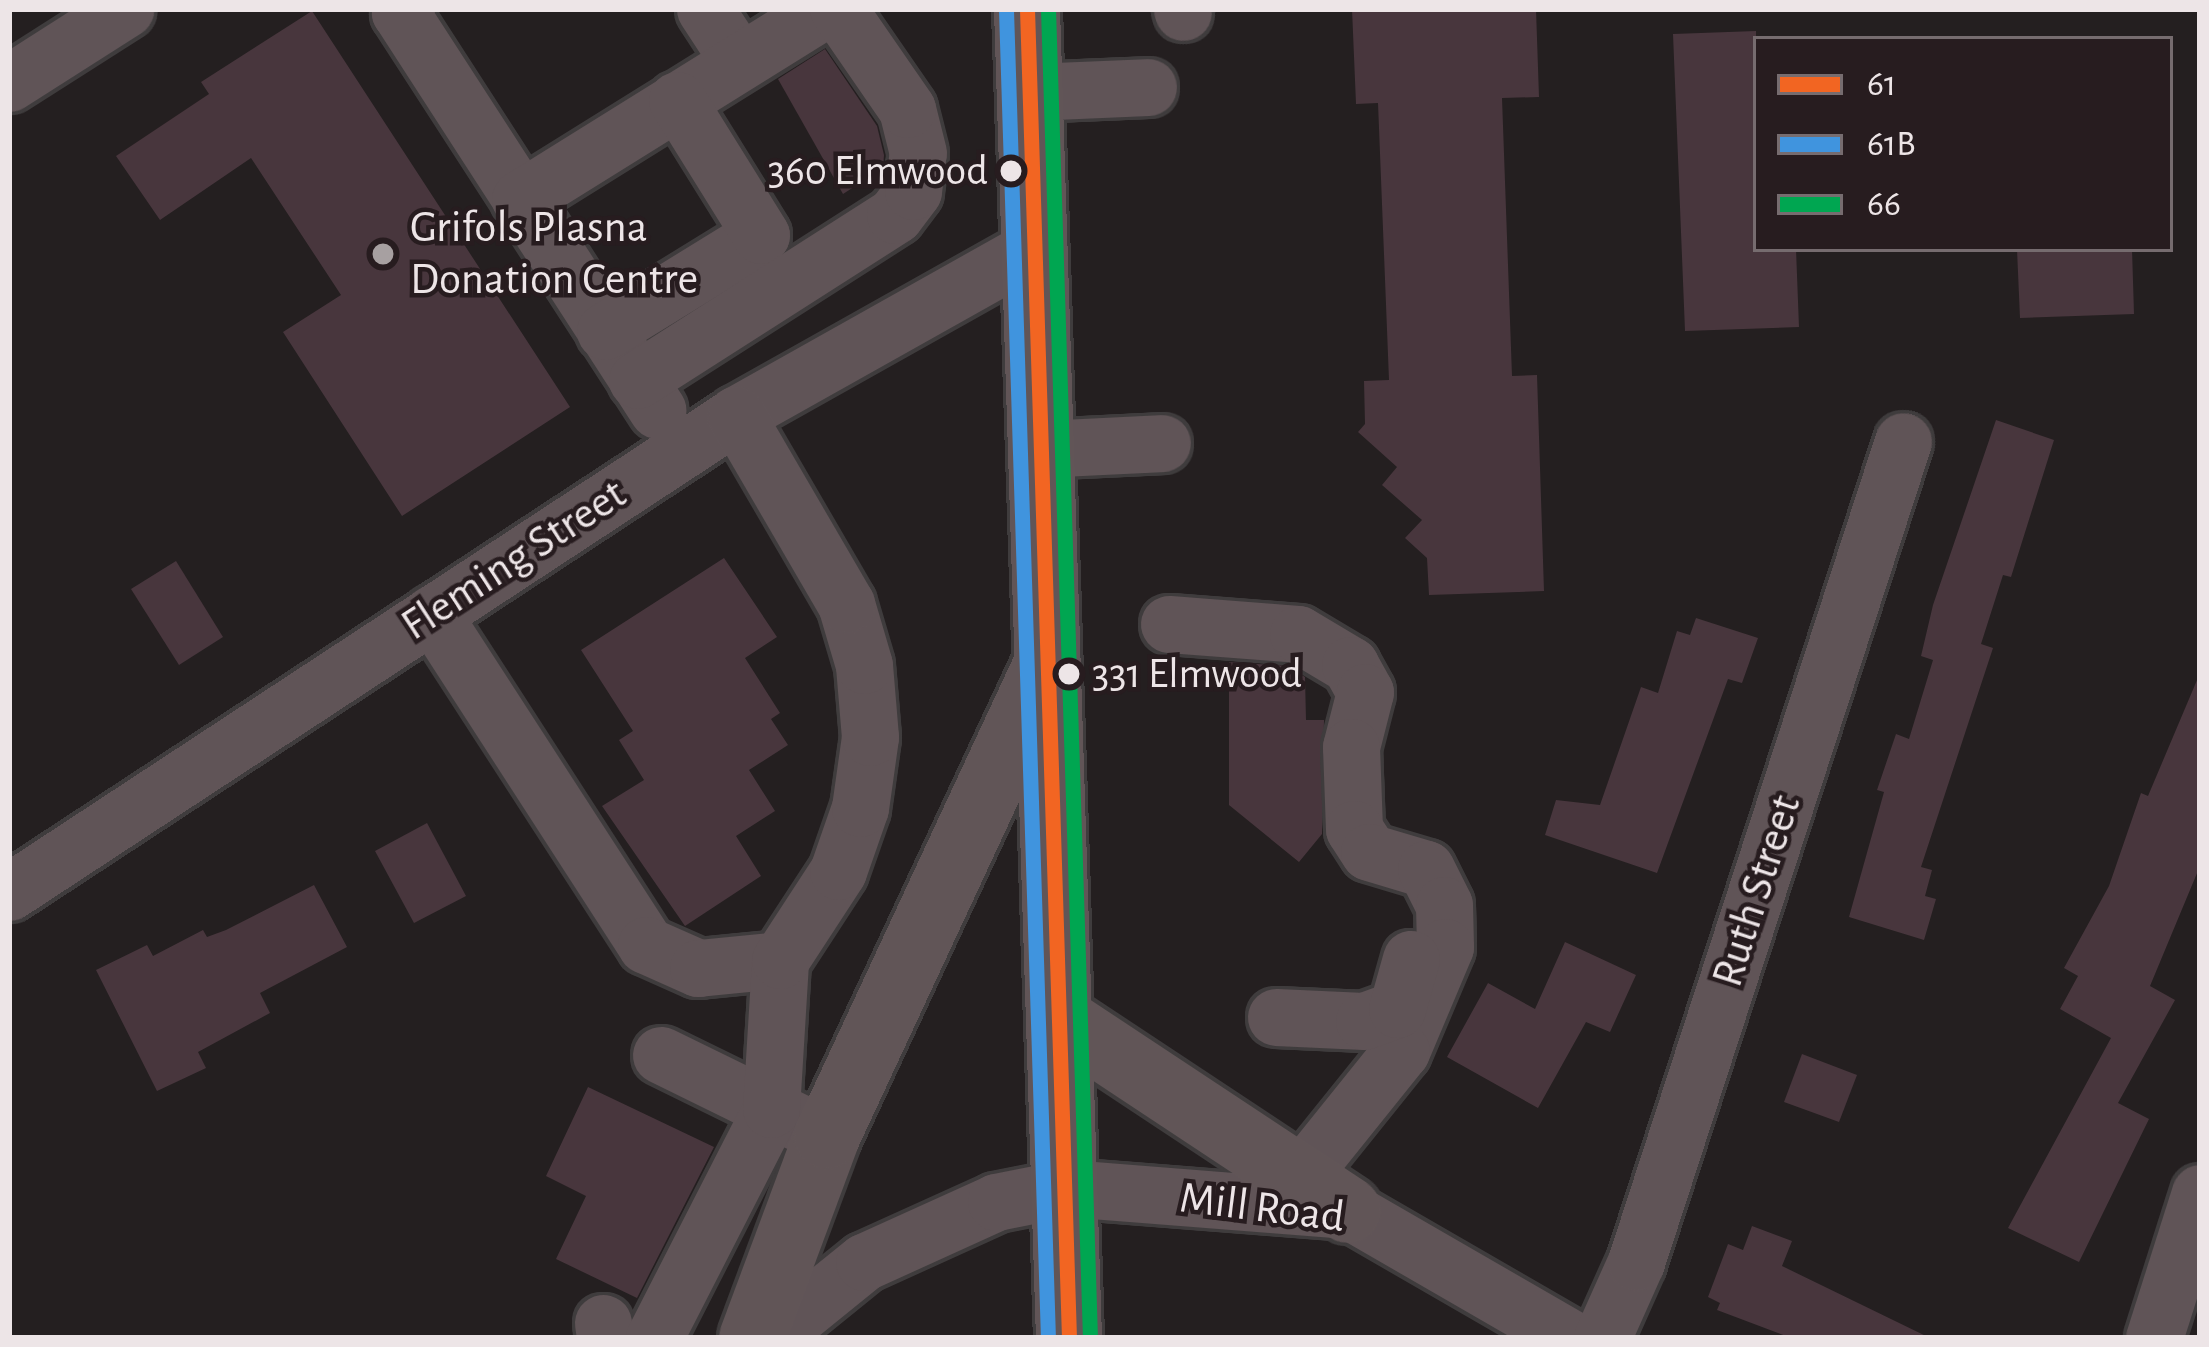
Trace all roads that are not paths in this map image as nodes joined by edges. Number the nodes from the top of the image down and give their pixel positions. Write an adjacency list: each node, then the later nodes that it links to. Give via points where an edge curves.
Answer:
1 (125, 9): 8 (street)
2 (406, 9): 12 (street, via 400,12)
3 (705, 9): 7 (street)
4 (825, 9): 7 (street)
5 (838, 9): 15 (street, via 908,110 918,153 914,191 895,215)
6 (1028, 9): 10 (main road)
7 (739, 61): 11 (street)
8 (9, 83)
9 (1148, 87): 10 (street)
10 (1030, 92): 13 (main road)
11 (677, 100): 12 (street); 14 (street, via 761,235)
12 (520, 199): 14 (street)
13 (1033, 248): 16 (street, Fleming Street); 20 (main road)
14 (605, 331): 15 (street)
15 (637, 380): 19 (street)
16 (736, 415): 19 (street, Fleming Street); 26 (street, via 846,604 864,665 870,737 860,808 838,871)
17 (1904, 441): 39 (street, Ruth Street, via 1636,1262)
18 (1162, 443): 20 (street)
19 (682, 449): 21 (street, Fleming Street)
20 (1041, 449): 23 (main road)
21 (432, 614): 25 (street, Fleming Street); 26 (street, via 646,945 698,968)
22 (1169, 624): 24 (street, via 1298,634 1350,665 1365,692 1351,747 1354,829 1369,853)
23 (1048, 661): 28 (main road); 30 (main road)
24 (1426, 869): 27 (street, via 1397,1009 1364,1021); 33 (street, via 1444,905 1445,947 1430,995)
25 (9, 892)
26 (780, 960): 30 (street)
27 (1276, 1017)
28 (1061, 1019): 31 (main road); 33 (main road)
29 (661, 1054): 30 (street)
30 (799, 1122): 34 (street); 35 (main road)
31 (1067, 1188): 33 (street, Mill Road); 36 (street, Mill Road, via 996,1202 864,1262); 37 (main road)
32 (2200, 1193): 40 (street)
33 (1323, 1194): 38 (street, Mill Road)
34 (621, 1333)
35 (752, 1338)
36 (770, 1338)
37 (1069, 1338)
38 (1570, 1338)
39 (1602, 1338)
40 (2154, 1338)

